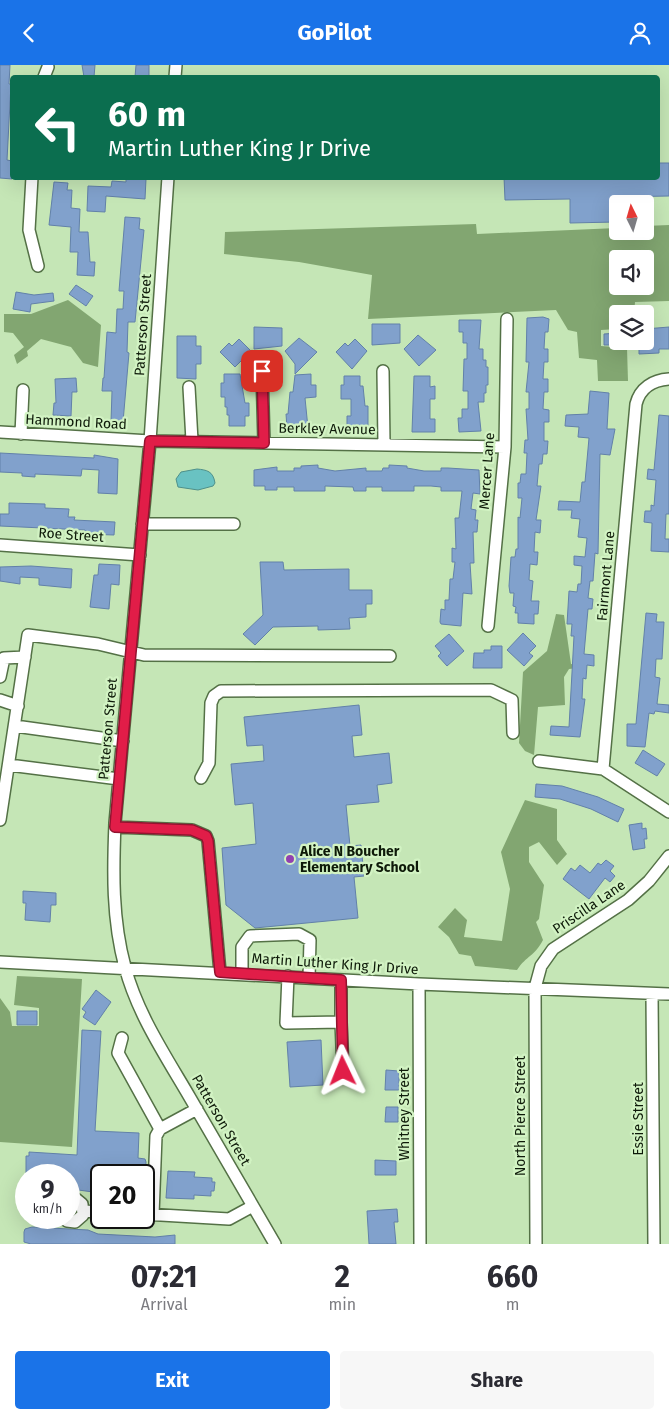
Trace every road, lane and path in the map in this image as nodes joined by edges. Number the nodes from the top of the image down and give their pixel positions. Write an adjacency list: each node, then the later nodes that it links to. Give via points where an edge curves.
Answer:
1 (32, 180): 3 (street, via 28,230)
2 (168, 180): 12 (street, Patterson Street)
3 (38, 266)
4 (506, 319): 16 (street, Mercer Lane)
5 (262, 371): 14 (street)
6 (383, 371): 15 (street)
7 (669, 379): 33 (street, Fairmont Lane, via 644,388 636,404)
8 (189, 387): 13 (street)
9 (23, 390): 11 (street)
10 (0, 433): 11 (street, Hammond Road)
11 (21, 434): 12 (street, Hammond Road)
12 (150, 441): 13 (street, Berkley Avenue); 17 (street, Patterson Street)
13 (192, 441): 14 (street, Berkley Avenue)
14 (264, 443): 15 (street, Berkley Avenue)
15 (384, 444): 16 (street, Berkley Avenue)
16 (504, 447): 21 (street, Mercer Lane)
17 (142, 524): 18 (street); 20 (street, Patterson Street)
18 (234, 524)
19 (0, 545): 20 (street, Roe Street)
20 (140, 555): 22 (street, Patterson Street)
21 (488, 626)
22 (130, 650): 23 (street, via 144,655); 24 (street, via 28,635); 30 (street, Patterson Street)
23 (390, 656)
24 (25, 657): 25 (street, via 4,658); 27 (street)
25 (0, 677)
26 (0, 700): 27 (street)
27 (18, 705): 28 (street)
28 (15, 726): 30 (street); 32 (street)
29 (513, 733): 34 (street, via 512,700 491,690 221,691 211,703 209,763)
30 (123, 741): 35 (street, Patterson Street)
31 (539, 761): 33 (street)
32 (9, 765): 35 (street); 37 (street)
33 (603, 769): 36 (street)
34 (201, 778)
35 (119, 779): 38 (street, Patterson Street)
36 (669, 812)
37 (0, 820)
38 (115, 827): 41 (street, Patterson Street, via 114,895); 42 (street, via 192,830 206,836)
39 (669, 856): 48 (street, Priscilla Lane, via 628,900 553,949 541,966)
40 (0, 961): 41 (street, Martin Luther King Jr Drive)
41 (125, 967): 42 (street, Martin Luther King Jr Drive); 54 (street, Patterson Street, via 155,1037)
42 (220, 972): 43 (street, Martin Luther King Jr Drive)
43 (242, 973): 44 (street, Martin Luther King Jr Drive); 45 (street, via 242,947 250,936 299,933 310,940)
44 (288, 976): 45 (street, Martin Luther King Jr Drive); 51 (street, via 286,1023)
45 (309, 978): 46 (street, Martin Luther King Jr Drive)
46 (341, 980): 47 (street, Martin Luther King Jr Drive); 51 (street)
47 (419, 984): 48 (street, Martin Luther King Jr Drive); 64 (street, Whitney Street)
48 (534, 988): 49 (street, Martin Luther King Jr Drive); 65 (street, North Pierce Street)
49 (652, 994): 50 (street, Martin Luther King Jr Drive); 66 (street, Essie Street)
50 (669, 994)
51 (341, 1022): 53 (street)
52 (122, 1038): 55 (street, via 118,1053)
53 (343, 1071)
54 (197, 1109): 55 (street); 58 (street, Patterson Street)
55 (160, 1129): 56 (street, via 156,1136)
56 (153, 1164)
57 (80, 1201): 59 (street)
58 (253, 1206): 61 (street, via 229,1219); 63 (street, Patterson Street)
59 (84, 1211): 60 (street); 62 (street)
60 (90, 1211)
61 (155, 1215)
62 (80, 1219)
63 (275, 1244)
64 (420, 1244)
65 (536, 1244)
66 (654, 1244)

